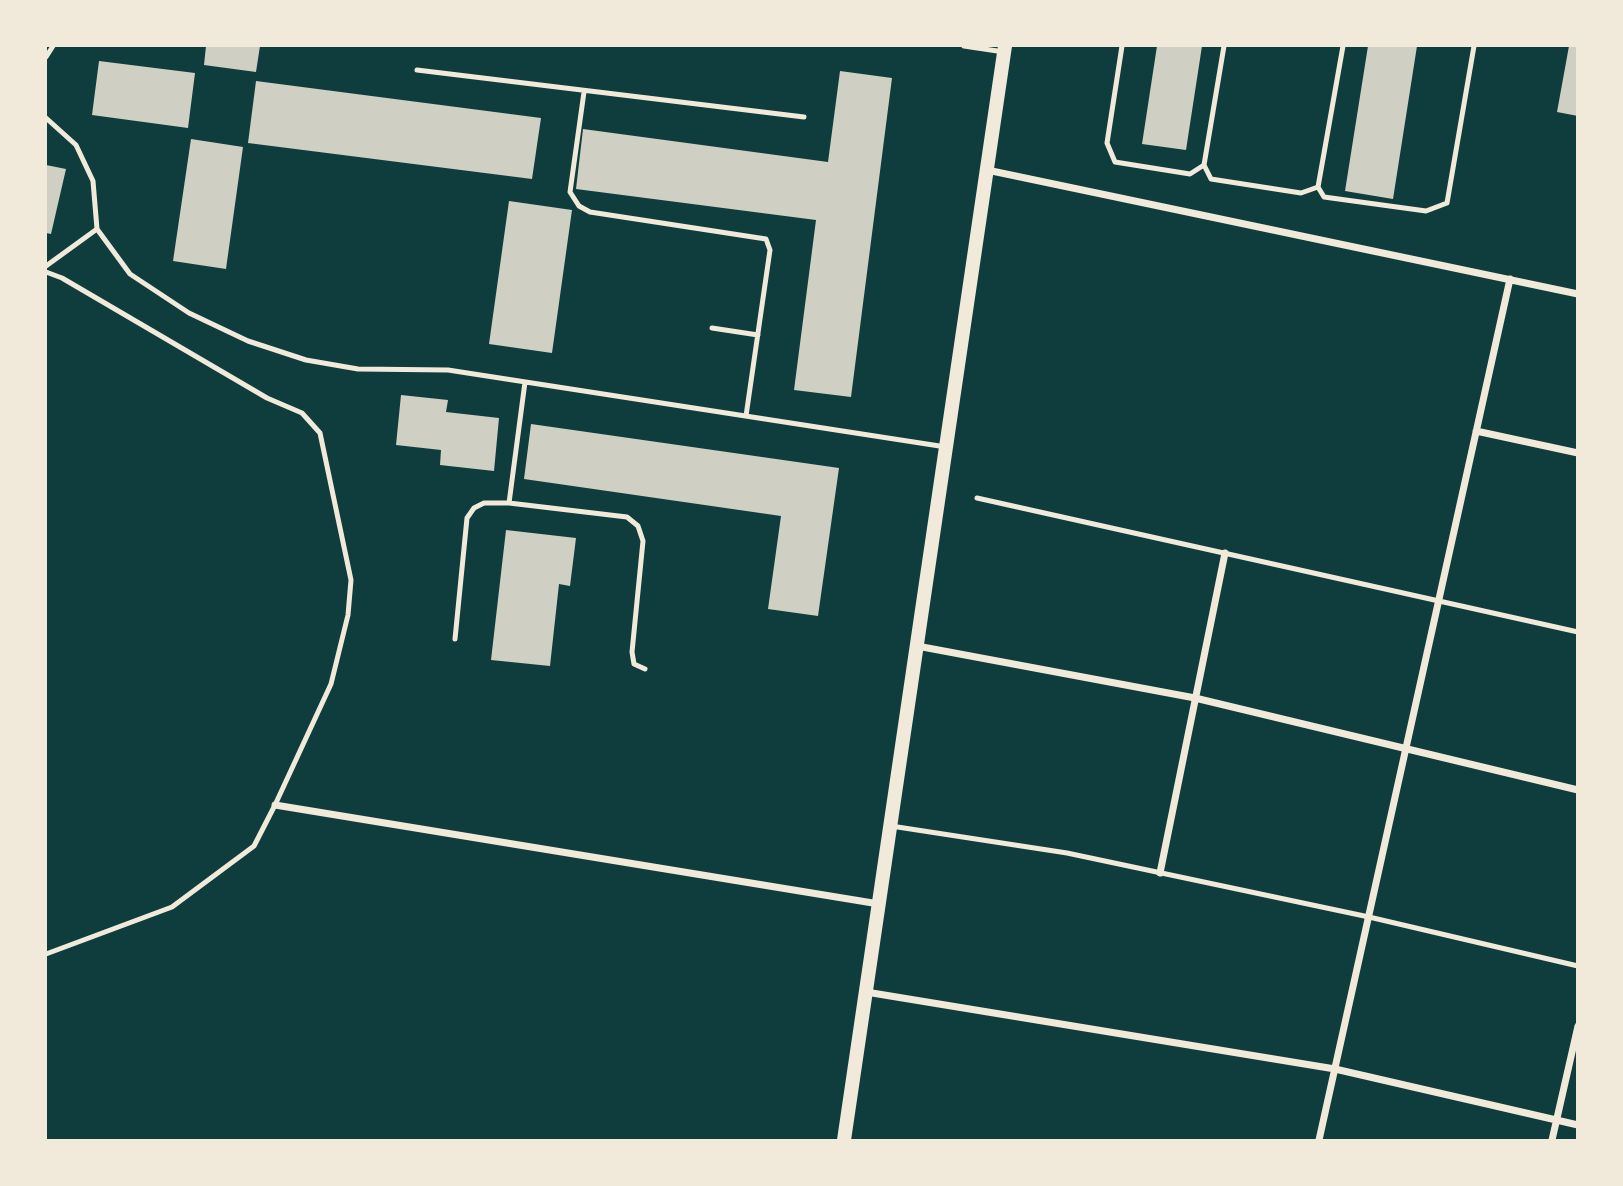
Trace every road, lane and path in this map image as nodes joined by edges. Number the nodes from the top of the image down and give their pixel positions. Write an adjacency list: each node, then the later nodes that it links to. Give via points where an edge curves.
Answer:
1 (53, 46): 8 (lane)
2 (964, 46): 7 (lane)
3 (1122, 46): 13 (lane, via 1107,144 1115,162 1189,174)
4 (1224, 46): 13 (lane)
5 (1343, 46): 15 (lane)
6 (1474, 46): 15 (lane, via 1447,203 1426,211 1324,197)
7 (1004, 49): 14 (main road)
8 (46, 57)
9 (417, 70): 10 (lane)
10 (584, 92): 11 (lane); 22 (lane, via 570,192 579,206 590,212 766,239 770,250)
11 (804, 117)
12 (46, 118): 16 (lane, via 76,145 93,181)
13 (1204, 165): 15 (lane, via 1211,179 1301,193)
14 (986, 170): 19 (street); 26 (main road)
15 (1318, 187)
16 (97, 229): 17 (lane); 23 (lane, via 130,274 189,313 248,341 306,360 358,369 448,370)
17 (46, 266)
18 (46, 272): 39 (lane, via 267,398 302,413 320,433 351,580 348,615 331,684)
19 (1510, 279): 20 (street); 25 (street)
20 (1577, 294)
21 (712, 328): 22 (lane)
22 (758, 335): 24 (lane)
23 (525, 382): 24 (lane); 29 (lane)
24 (746, 416): 26 (lane)
25 (1476, 430): 27 (street); 31 (street)
26 (946, 447): 34 (main road)
27 (1577, 453)
28 (977, 498): 30 (lane)
29 (509, 503): 33 (lane, via 484,503 467,518); 35 (lane, via 626,517 638,526 643,541 632,652 634,664)
30 (1225, 553): 31 (lane); 36 (street)
31 (1439, 601): 32 (lane); 37 (street)
32 (1577, 632)
33 (455, 639)
34 (917, 646): 36 (street); 40 (main road)
35 (645, 669)
36 (1195, 698): 37 (street); 41 (street)
37 (1406, 749): 38 (street); 43 (street)
38 (1577, 790)
39 (275, 805): 42 (street); 44 (lane, via 254,846 172,907)
40 (891, 826): 41 (lane, via 1068,853); 42 (main road)
41 (1160, 873): 43 (lane)
42 (878, 904): 46 (main road)
43 (1369, 917): 45 (lane); 48 (street)
44 (46, 954)
45 (1577, 966)
46 (866, 992): 48 (street); 51 (main road)
47 (1577, 1026): 49 (street)
48 (1335, 1069): 49 (street); 52 (street)
49 (1556, 1121): 50 (street); 53 (street)
50 (1577, 1125)
51 (844, 1140)
52 (1319, 1140)
53 (1552, 1140)

